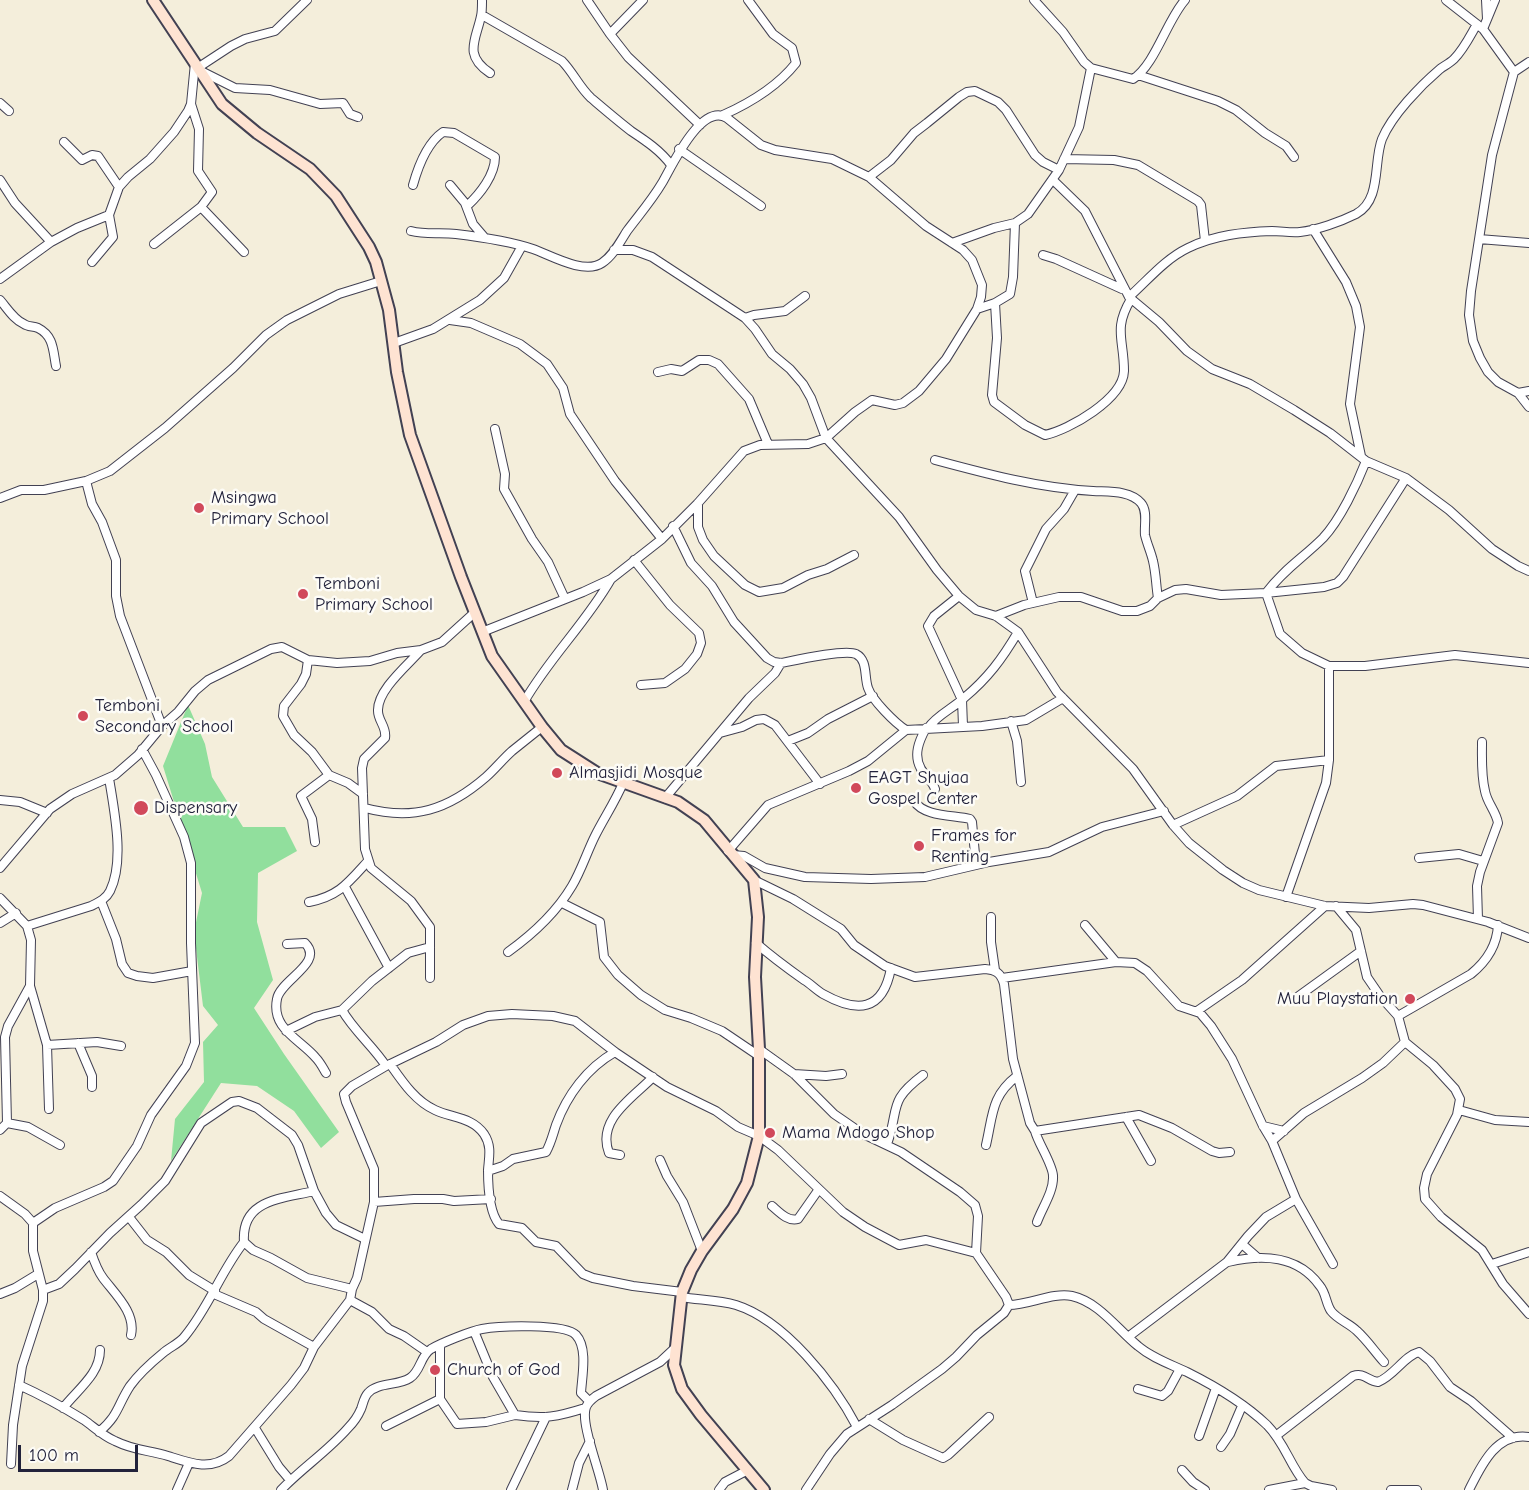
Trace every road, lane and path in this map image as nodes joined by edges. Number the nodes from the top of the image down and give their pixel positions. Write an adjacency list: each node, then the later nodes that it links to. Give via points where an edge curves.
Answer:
1 (153, 0): 17 (street)
2 (307, 0): 17 (street, via 275,31 245,39)
3 (586, 0): 15 (street)
4 (643, 0): 15 (street)
5 (748, 0): 25 (street, via 773,34 792,48 796,63 770,88)
6 (1034, 0): 18 (street)
7 (1185, 0): 21 (street)
8 (1446, 0): 14 (street)
9 (1486, 0): 13 (street)
10 (1496, 0): 13 (street)
11 (482, 2): 12 (street)
12 (482, 15): 20 (street, via 472,45 480,64); 32 (street, via 561,61 590,97)
13 (1487, 21): 14 (street)
14 (1480, 27): 19 (street); 45 (street, via 1395,118 1382,140 1375,183 1362,209)
15 (610, 34): 27 (street, via 642,71)
16 (1529, 62): 19 (street)
17 (198, 67): 23 (street); 26 (street, via 235,88 270,90 320,104 343,103 350,114); 60 (street, via 234,116 301,161 322,181 369,247)
18 (1091, 68): 21 (street, via 1124,78); 31 (street, via 1079,127)
19 (1514, 72): 48 (street, via 1492,154)
20 (490, 73)
21 (1138, 75): 30 (street, via 1236,110 1286,146)
22 (0, 103): 24 (street)
23 (191, 104): 39 (street, via 174,132); 42 (street, via 198,129 198,171 212,192)
24 (9, 111)
25 (723, 115): 27 (street); 34 (street, via 761,145 832,159)
26 (358, 117)
27 (700, 125): 29 (street)
28 (64, 142): 39 (street, via 82,160 98,156)
29 (679, 149): 32 (street); 41 (street)
30 (1294, 157)
31 (1064, 159): 33 (street); 50 (street, via 1114,160 1138,165 1198,201)
32 (671, 165): 55 (street)
33 (1059, 170): 34 (street, via 1035,155 998,102 975,91 959,97); 36 (street)
34 (869, 177): 52 (street)
35 (0, 180): 49 (street, via 19,209)
36 (1053, 180): 44 (street, via 1028,214); 61 (street, via 1085,211)
37 (413, 185): 40 (street, via 435,137 443,132 454,133 495,157 484,188)
38 (450, 185): 40 (street)
39 (119, 187): 43 (street)
40 (467, 206): 47 (street, via 473,224)
41 (762, 206)
42 (201, 207): 51 (street); 56 (street)
43 (109, 215): 49 (street); 58 (street, via 113,237)
44 (1015, 222): 52 (street); 64 (street, via 1010,294)
45 (1313, 230): 50 (street, via 1243,233); 77 (street, via 1346,282 1356,306 1360,327 1350,405)
46 (411, 231): 47 (street)
47 (486, 239): 54 (street)
48 (1479, 239): 53 (street); 72 (street, via 1469,315 1473,341 1488,372)
49 (51, 242): 59 (street)
50 (1205, 242): 61 (street, via 1161,266)
51 (154, 243)
52 (952, 243): 65 (street, via 972,260 982,285)
53 (1529, 243)
54 (522, 246): 55 (street, via 582,267 601,264); 67 (street, via 504,278)
55 (615, 250): 66 (street, via 633,250 652,257)
56 (244, 252)
57 (1043, 255): 61 (street, via 1106,281)
58 (92, 262)
59 (0, 279)
60 (381, 281): 68 (street); 80 (street, via 339,294 287,320 165,428 110,471)
61 (1128, 295): 64 (street, via 1120,324 1124,373 1118,387 1080,421 1045,435 994,402); 77 (street, via 1201,362 1250,384)
62 (805, 296): 66 (street, via 785,311)
63 (0, 300): 69 (street, via 18,321 48,337 55,351)
64 (995, 303): 65 (street)
65 (977, 309): 75 (street, via 946,359 919,391 895,405 872,400)
66 (745, 318): 75 (street, via 772,354 803,384)
67 (450, 320): 68 (street); 85 (street, via 471,323 520,344 547,364 563,388 570,414 615,481)
68 (394, 344): 95 (street, via 410,435)
69 (56, 366)
70 (658, 372): 76 (street, via 682,371 699,360 718,364 749,399)
71 (1529, 391): 72 (street)
72 (1518, 393): 73 (street)
73 (1529, 407)
74 (495, 429): 93 (street, via 505,474 504,489 548,562)
75 (826, 438): 76 (street, via 808,444); 91 (street, via 898,517)
76 (768, 444): 83 (street, via 744,451)
77 (1364, 458): 79 (street); 90 (street, via 1357,483 1330,529 1279,575)
78 (935, 460): 81 (street, via 1023,483)
79 (1406, 478): 88 (street, via 1492,549); 90 (street, via 1337,583)
80 (86, 481): 82 (street, via 44,490 21,490); 110 (street, via 116,560 120,616)
81 (1075, 490): 92 (street, via 1128,495 1142,504); 94 (street, via 1046,529 1025,571)
82 (0, 498)
83 (698, 503): 84 (street); 86 (street, via 698,527 703,540 745,585 759,592 783,588)
84 (673, 526): 85 (street); 101 (street, via 691,563 712,586 734,622 767,658)
85 (662, 539): 87 (street)
86 (854, 555)
87 (634, 560): 89 (street); 104 (street, via 670,605 699,633 701,643 697,654 679,674 665,683)
88 (1529, 571)
89 (611, 579): 93 (street); 108 (street, via 570,640 537,678)
90 (1266, 593): 92 (street, via 1221,595 1186,589); 103 (street, via 1280,634 1302,652)
91 (959, 596): 96 (street, via 976,610); 107 (street, via 934,616 928,626)
92 (1158, 598): 94 (street, via 1137,611 1122,611 1081,597)
93 (565, 599): 97 (street)
94 (1033, 603): 96 (street)
95 (474, 613): 97 (street); 99 (street, via 441,642)
96 (996, 616): 98 (street)
97 (482, 632): 108 (street, via 492,656)
98 (1018, 632): 106 (street); 107 (street, via 997,667)
99 (421, 650): 100 (street, via 397,652 370,661); 126 (street, via 383,692 377,713 386,733 383,742 364,759)
100 (309, 660): 110 (street, via 282,647 271,649 208,680); 120 (street, via 301,684 284,706 283,716)
101 (782, 663): 105 (street, via 854,652 861,657); 115 (street)
102 (1529, 663): 103 (street, via 1455,655 1365,666)
103 (1329, 666): 119 (street)
104 (642, 685)
105 (873, 696): 114 (street); 116 (street, via 808,734)
106 (1063, 698): 109 (street, via 1026,720); 131 (street, via 1133,770)
107 (962, 700): 111 (street); 113 (street)
108 (524, 702): 112 (street)
109 (1011, 721): 111 (street); 122 (street)
110 (162, 726): 118 (street)
111 (963, 726): 113 (street)
112 (542, 728): 123 (street, via 561,750 597,773); 130 (street, via 455,800 401,815)
113 (927, 728): 114 (street); 125 (street, via 917,744 917,758)
114 (906, 730): 124 (street, via 868,761)
115 (720, 733): 116 (street, via 764,719 775,725); 127 (street)
116 (788, 741): 124 (street)
117 (1482, 742): 138 (street, via 1485,793 1498,823)
118 (142, 749): 121 (street); 167 (street, via 184,837 191,863)
119 (1329, 760): 133 (street, via 1276,766 1237,796); 143 (street, via 1323,792)
120 (328, 775): 126 (street); 134 (street, via 301,796 312,819)
121 (109, 778): 132 (street, via 72,794); 145 (street, via 118,853 109,893)
122 (1022, 782)
123 (623, 783): 127 (street); 147 (street)
124 (820, 784): 135 (street, via 768,806)
125 (935, 789)
126 (363, 794): 130 (street)
127 (665, 798): 135 (street, via 704,820)
128 (0, 800): 132 (street, via 20,802)
129 (914, 801): 139 (street, via 917,806 944,816 970,819)
130 (365, 808): 137 (street)
131 (1164, 811): 133 (street); 139 (street, via 1102,826 1049,852)
132 (46, 813): 140 (street)
133 (1173, 825): 143 (street, via 1189,843 1243,884)
134 (315, 842)
135 (730, 853): 139 (street, via 765,868 806,878 925,877); 141 (street)
136 (1419, 858): 138 (street, via 1459,854)
137 (368, 861): 142 (street); 160 (street, via 426,920)
138 (1483, 861): 152 (street, via 1477,886)
139 (976, 865)
140 (0, 868)
141 (754, 880): 158 (street); 165 (street, via 841,929 854,945)
142 (345, 887): 146 (street, via 332,896); 164 (street)
143 (1286, 897): 148 (street)
144 (0, 898): 150 (street)
145 (101, 901): 156 (street); 167 (street, via 128,973 153,978)
146 (309, 902)
147 (562, 903): 162 (street); 181 (street, via 600,922 604,957 641,995 665,1010 722,1031)
148 (1324, 906): 149 (street); 173 (street, via 1242,980)
149 (1336, 906): 152 (street, via 1413,904); 161 (street, via 1356,930)
150 (16, 913): 153 (street); 156 (street)
151 (991, 917): 166 (street)
152 (1478, 919): 155 (street)
153 (0, 923)
154 (1085, 925): 163 (street)
155 (1498, 925): 157 (street); 174 (street, via 1494,945 1481,966)
156 (27, 927): 170 (street, via 31,940)
157 (1529, 938)
158 (756, 943): 165 (street, via 822,993 859,1007 883,994); 181 (street)
159 (287, 944): 175 (street, via 304,943 310,954 304,968 278,994 278,1019)
160 (430, 947): 164 (street, via 408,953); 168 (street)
161 (1361, 951): 171 (street); 174 (street, via 1371,983)
162 (508, 952)
163 (1116, 962): 169 (street); 173 (street, via 1140,966 1179,1006)
164 (389, 968): 172 (street)
165 (891, 968): 166 (street, via 915,978)
166 (995, 970): 169 (street)
167 (192, 971): 218 (street, via 195,1043 191,1057 151,1115 137,1146 113,1181 55,1208)
168 (430, 978)
169 (1002, 978): 187 (street)
170 (30, 986): 178 (street); 194 (street, via 5,1037)
171 (1296, 998)
172 (342, 1010): 175 (street); 182 (street)
173 (1197, 1011): 195 (street, via 1232,1059)
174 (1398, 1016): 176 (street)
175 (286, 1031): 183 (street, via 317,1059)
176 (1405, 1042): 191 (street, via 1455,1089 1460,1099); 198 (street, via 1383,1063 1304,1113)
177 (78, 1043): 178 (street); 179 (street); 189 (street, via 92,1076)
178 (47, 1045): 190 (street)
179 (121, 1046)
180 (615, 1052): 182 (street, via 575,1021 512,1014 488,1016 463,1025); 188 (street); 208 (street, via 603,1059 565,1103 546,1152 520,1157)
181 (759, 1053): 184 (street); 199 (street)
182 (388, 1065): 208 (street, via 420,1101 434,1110 470,1121 483,1133 490,1146); 214 (street, via 345,1094 374,1169)
183 (326, 1073)
184 (794, 1074): 185 (street); 201 (street, via 834,1114)
185 (843, 1074)
186 (923, 1075): 201 (street, via 897,1100)
187 (1017, 1076): 197 (street); 203 (street, via 997,1097)
188 (653, 1077): 199 (street); 205 (street, via 621,1106 610,1124 607,1148 609,1153)
189 (92, 1087)
190 (49, 1109)
191 (1459, 1110): 193 (street); 229 (street, via 1427,1174 1425,1199 1482,1250)
192 (1126, 1117): 197 (street); 204 (street, via 1139,1115 1212,1151); 207 (street)
193 (1529, 1122)
194 (7, 1123): 196 (street); 202 (street, via 28,1127)
195 (1263, 1126): 198 (street); 200 (street)
196 (0, 1131)
197 (1035, 1131): 217 (street, via 1053,1175)
198 (1284, 1131): 200 (street)
199 (759, 1136): 209 (street); 222 (street, via 747,1183)
200 (1272, 1141): 213 (street)
201 (887, 1144): 225 (street, via 975,1205)
202 (60, 1145)
203 (986, 1145)
204 (1230, 1152)
205 (620, 1155)
206 (660, 1160): 222 (street, via 683,1202)
207 (1151, 1161)
208 (488, 1171): 212 (street)
209 (819, 1189): 215 (street, via 794,1221); 225 (street, via 849,1217 894,1244 926,1240)
210 (314, 1191): 216 (street, via 292,1135 257,1108 239,1101 201,1123 165,1180); 219 (street, via 332,1221); 220 (street, via 266,1202 254,1210 243,1230)
211 (0, 1196): 218 (street)
212 (491, 1199): 214 (street); 235 (street, via 499,1224 522,1228 536,1242 556,1246 584,1274 606,1282)
213 (1296, 1199): 221 (street, via 1266,1217); 228 (street)
214 (374, 1202): 219 (street)
215 (772, 1206)
216 (129, 1217): 223 (street); 233 (street, via 147,1240)
217 (1037, 1222)
218 (33, 1223): 230 (street)
219 (365, 1239): 231 (street)
220 (244, 1242): 231 (street, via 307,1278); 233 (street)
221 (1242, 1244): 226 (street); 227 (street)
222 (702, 1251): 235 (street)
223 (91, 1252): 232 (street, via 59,1284); 240 (street, via 97,1268 124,1305 133,1328)
224 (1529, 1252): 229 (street)
225 (976, 1253): 237 (street)
226 (1258, 1258): 227 (street); 247 (street, via 1289,1260 1313,1276 1332,1312 1360,1333)
227 (1227, 1262): 241 (street)
228 (1333, 1264)
229 (1492, 1264): 238 (street, via 1503,1284)
230 (38, 1274): 232 (street); 234 (street)
231 (352, 1289): 236 (street)
232 (43, 1290): 249 (street)
233 (214, 1292): 243 (street); 263 (street, via 183,1340 162,1353 131,1385 119,1410)
234 (0, 1294)
235 (682, 1295): 244 (street); 261 (street, via 735,1305 769,1322 831,1385)
236 (350, 1300): 243 (street); 246 (street)
237 (1009, 1305): 241 (street, via 1071,1296 1104,1315); 259 (street, via 949,1364)
238 (1529, 1314)
239 (474, 1331): 242 (street); 253 (street, via 569,1329 580,1343 581,1393); 256 (street)
240 (131, 1335)
241 (1128, 1337): 248 (street, via 1152,1356)
242 (440, 1345): 246 (street); 252 (street)
243 (314, 1347): 262 (street, via 291,1385)
244 (675, 1348): 253 (street, via 660,1362 617,1383); 272 (street, via 674,1365 682,1389)
245 (100, 1350): 255 (street, via 96,1371)
246 (427, 1352): 274 (street, via 412,1377 366,1395 348,1429)
247 (1384, 1362)
248 (1180, 1369): 250 (street); 251 (street, via 1162,1396)
249 (19, 1385): 255 (street); 271 (street)
250 (1216, 1388): 254 (street); 265 (street)
251 (1138, 1389)
252 (440, 1399): 256 (street, via 457,1424); 260 (street)
253 (587, 1404): 257 (street, via 562,1416); 268 (street)
254 (1242, 1406): 264 (street); 269 (street)
255 (63, 1408): 263 (street)
256 (515, 1415): 257 (street)
257 (546, 1417): 278 (street)
258 (989, 1417): 259 (street, via 943,1458)
259 (869, 1419): 261 (street)
260 (386, 1426)
261 (857, 1427): 283 (street, via 837,1444)
262 (255, 1428): 270 (street, via 222,1462); 274 (street)
263 (99, 1432): 270 (street, via 135,1450)
264 (1277, 1435): 267 (street, via 1353,1376 1378,1382 1419,1352 1431,1361 1450,1387); 275 (street)
265 (1199, 1436)
266 (1529, 1437): 267 (street)
267 (1513, 1438): 289 (street, via 1491,1452)
268 (590, 1441): 279 (street); 280 (street)
269 (1221, 1447)
270 (189, 1463): 276 (street)
271 (11, 1464)
272 (748, 1470): 281 (street, via 725,1482); 282 (street)
273 (1182, 1470): 284 (street)
274 (290, 1480): 277 (street)
275 (1305, 1483): 285 (street); 286 (street)
276 (177, 1490)
277 (281, 1490)
278 (511, 1490)
279 (572, 1490)
280 (603, 1490)
281 (719, 1490)
282 (765, 1490)
283 (806, 1490)
284 (1205, 1490)
285 (1269, 1490)
286 (1332, 1490)
287 (1391, 1490): 288 (street)
288 (1417, 1490)
289 (1469, 1490)

